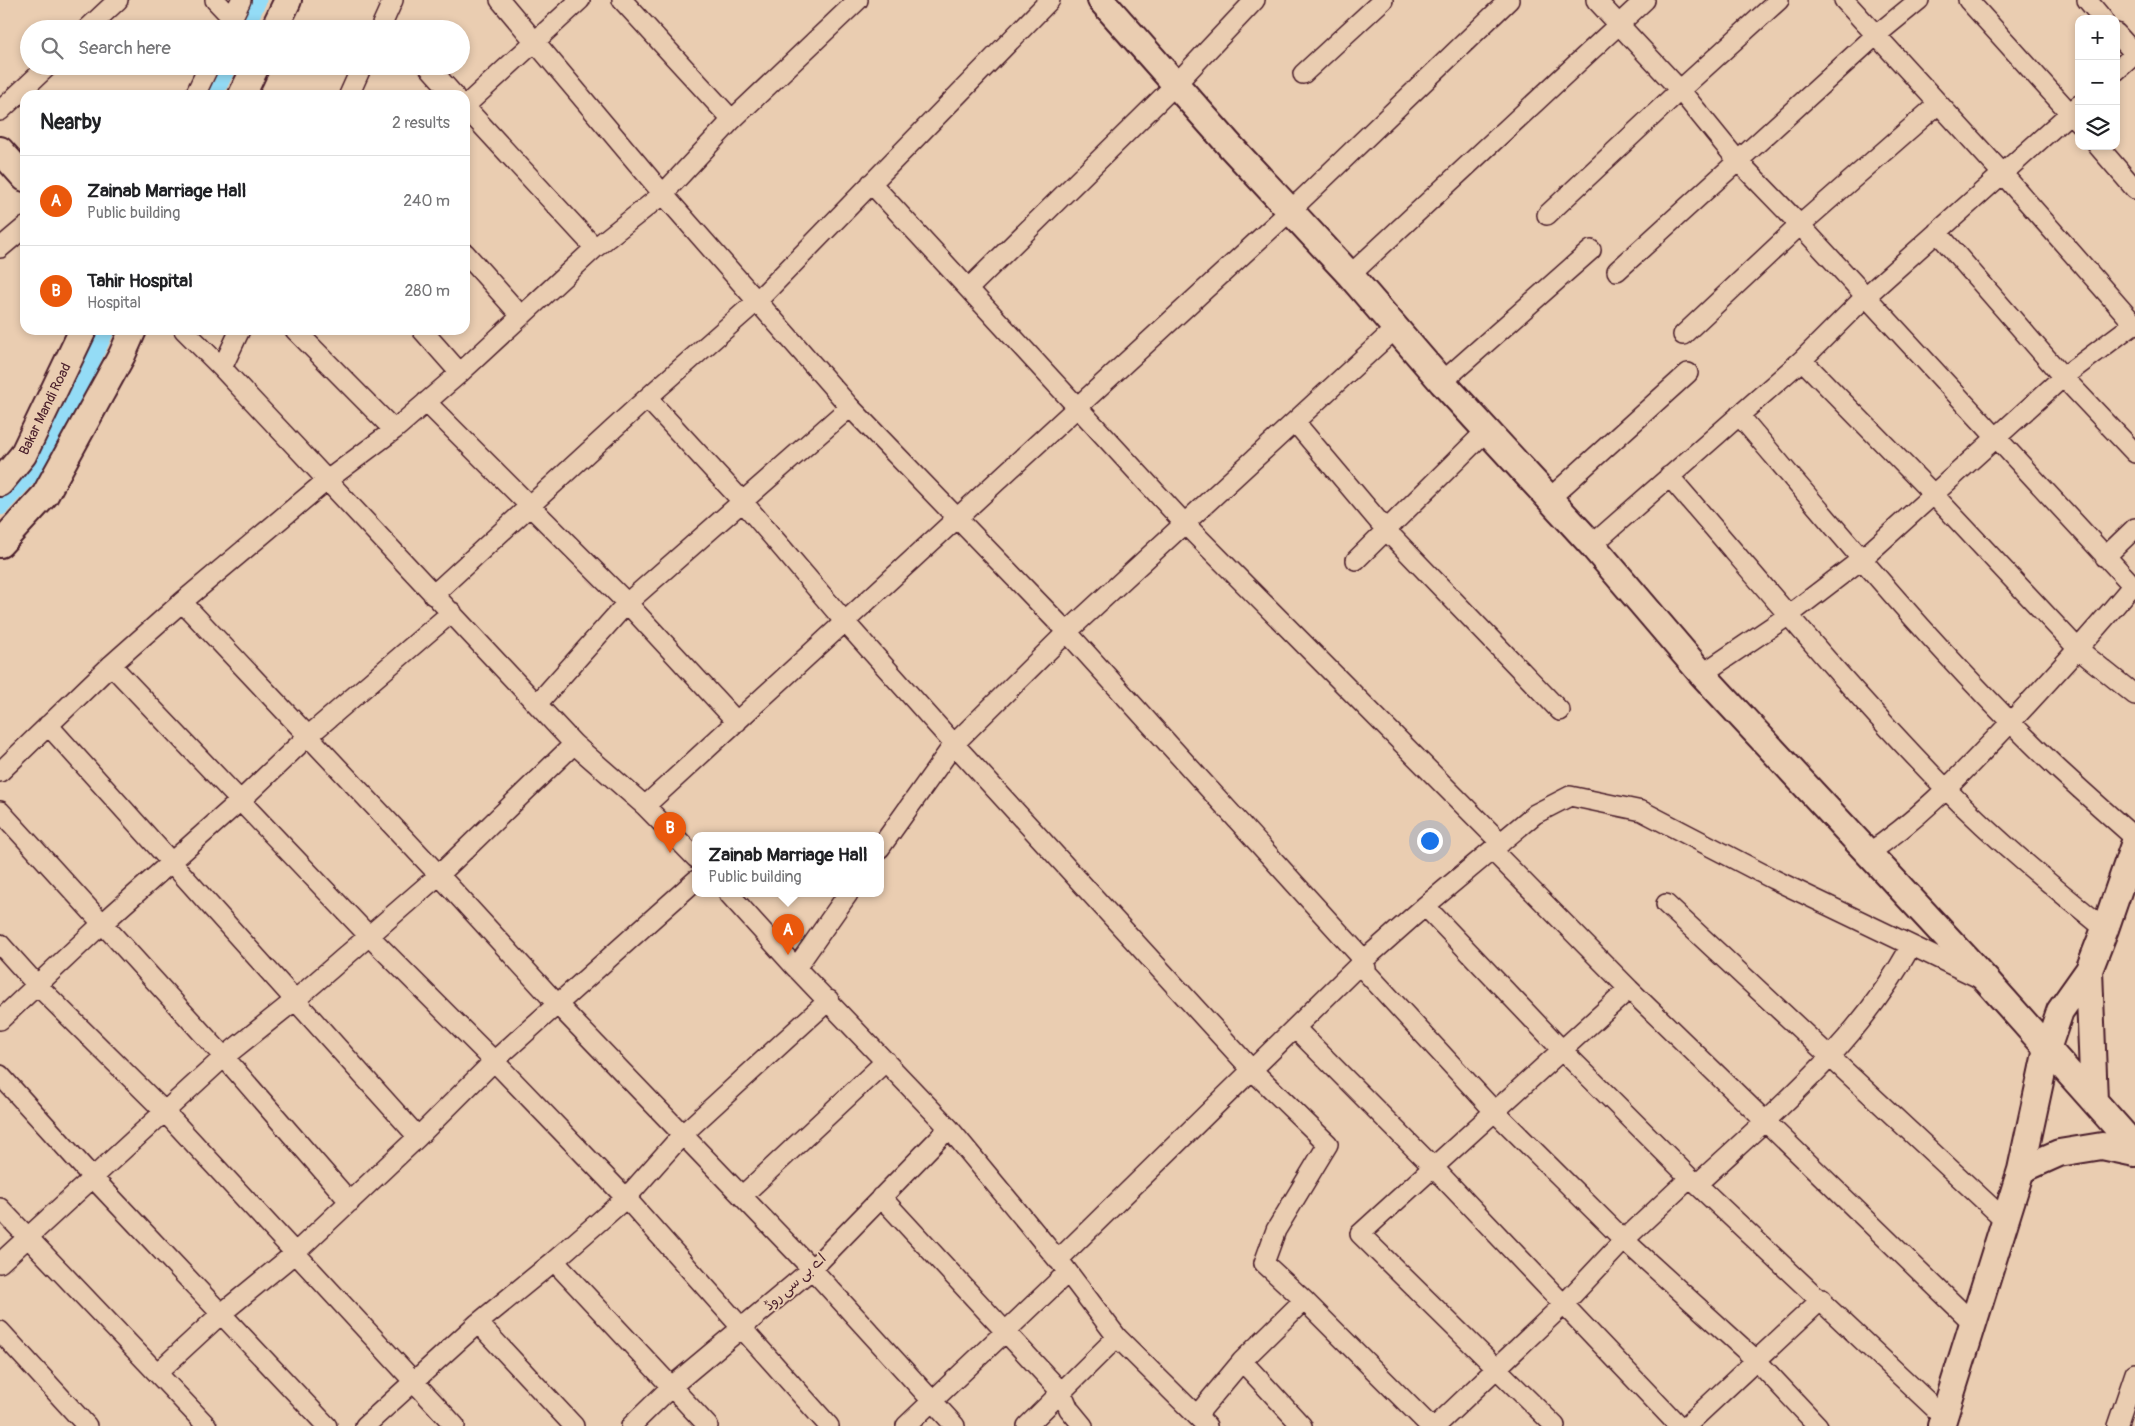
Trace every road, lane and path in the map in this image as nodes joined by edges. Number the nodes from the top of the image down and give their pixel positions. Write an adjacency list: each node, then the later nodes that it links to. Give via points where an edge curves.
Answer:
1 (118, 0): 23 (street)
2 (216, 0): 24 (street)
3 (241, 0): 25 (street)
4 (288, 0): 26 (street)
5 (393, 0): 27 (street)
6 (500, 0): 31 (street)
7 (580, 0): 31 (street)
8 (622, 0): 54 (street)
9 (858, 0): 54 (street)
10 (1050, 0): 60 (street)
11 (1255, 0): 40 (street)
12 (1382, 0): 34 (street)
13 (1509, 0): 63 (street)
14 (1596, 0): 28 (street)
15 (1644, 0): 28 (street)
16 (1779, 0): 46 (street)
17 (1844, 0): 29 (street)
18 (1919, 0): 29 (street)
19 (1968, 0): 52 (street)
20 (2087, 0): 22 (street)
21 (1107, 2): 40 (street)
22 (2100, 15)
23 (97, 20)
24 (227, 20)
25 (231, 20)
26 (278, 20)
27 (387, 20)
28 (1618, 24): 46 (street); 73 (street)
29 (1875, 36): 49 (street); 57 (street)
30 (2120, 37): 32 (street)
31 (536, 41): 48 (street); 62 (street)
32 (2135, 54): 33 (street)
33 (2120, 67)
34 (1303, 74)
35 (38, 75): 41 (street)
36 (205, 75): 42 (street)
37 (252, 75): 43 (street)
38 (358, 75): 44 (street)
39 (436, 75): 45 (street)
40 (1175, 85): 63 (street); 74 (street)
41 (22, 90)
42 (197, 90)
43 (244, 90)
44 (351, 90)
45 (450, 90)
46 (1680, 90): 57 (street); 64 (street)
47 (20, 92): 50 (street)
48 (470, 101)
49 (1938, 105): 59 (street); 65 (street)
50 (0, 111)
51 (470, 111): 69 (street)
52 (2075, 113)
53 (2075, 115): 59 (street)
54 (732, 120): 62 (street)
55 (0, 150): 58 (street)
56 (2101, 150): 61 (street)
57 (1737, 160): 65 (street); 72 (street)
58 (20, 172)
59 (2002, 174): 67 (street); 78 (street)
60 (871, 183): 74 (street); 76 (street)
61 (2135, 189)
62 (662, 194): 69 (street); 76 (street)
63 (1290, 211): 73 (street); 96 (street)
64 (1547, 215)
65 (1800, 225): 75 (street); 86 (street)
66 (20, 231): 68 (street)
67 (1937, 232): 75 (street); 91 (street)
68 (0, 248)
69 (595, 248): 77 (street)
70 (1591, 250): 92 (street)
71 (470, 259): 77 (street)
72 (1617, 272)
73 (1350, 275): 79 (street)
74 (969, 288): 96 (street)
75 (1865, 297): 87 (street); 101 (street)
76 (757, 301): 93 (street); 95 (street)
77 (521, 316): 89 (street)
78 (2135, 324): 91 (street)
79 (1396, 328): 92 (street); 98 (street)
80 (81, 335): 105 (street, Bakar Mandi Road, via 23,455)
81 (131, 335): 114 (street, via 46,495)
82 (189, 335): 88 (street)
83 (238, 335): 88 (street)
84 (300, 335): 99 (street)
85 (426, 335): 89 (street)
86 (1684, 336)
87 (1802, 360): 97 (street); 106 (street)
88 (222, 368): 104 (street)
89 (460, 373): 94 (street)
90 (1688, 373): 107 (street)
91 (2064, 377): 101 (street); 102 (street)
92 (1442, 382): 100 (street)
93 (647, 398): 108 (street); 109 (street)
94 (426, 402): 99 (street); 109 (street)
95 (850, 407): 108 (street); 110 (street)
96 (1076, 407): 110 (street); 111 (street)
97 (1739, 414): 103 (street); 117 (street)
98 (1294, 422): 111 (street); 113 (street)
99 (394, 430): 104 (street)
100 (1487, 430): 107 (street); 113 (street)
101 (1995, 436): 106 (street); 116 (street)
102 (2135, 453)
103 (1669, 476): 115 (street); 124 (street)
104 (326, 481): 120 (street); 121 (street)
105 (0, 483)
106 (1933, 494): 117 (street); 127 (street)
107 (1550, 498): 115 (street)
108 (743, 502): 122 (street); 125 (street)
109 (530, 506): 120 (street); 122 (street)
110 (956, 517): 125 (street); 126 (street)
111 (1184, 524): 126 (street); 146 (street)
112 (2135, 528): 116 (street)
113 (1386, 530): 118 (street); 132 (street)
114 (0, 544)
115 (1592, 545): 129 (street)
116 (2105, 557): 119 (street)
117 (1862, 559): 124 (street); 133 (street)
118 (1356, 560)
119 (2134, 587): 127 (street)
120 (433, 595): 123 (street)
121 (182, 602): 128 (street); 136 (street)
122 (627, 603): 131 (street); 134 (street)
123 (452, 612): 131 (street); 136 (street)
124 (1789, 615): 129 (street); 140 (street)
125 (845, 622): 134 (street); 138 (street)
126 (1067, 632): 138 (street); 161 (street)
127 (2079, 650): 130 (street); 133 (street)
128 (111, 665): 135 (street); 141 (street)
129 (1702, 674): 148 (street)
130 (2135, 695)
131 (537, 704): 137 (street)
132 (1560, 711)
133 (2011, 721): 140 (street); 144 (street)
134 (737, 722): 142 (street)
135 (48, 725): 139 (street); 149 (street)
136 (306, 737): 141 (street); 150 (street)
137 (574, 744): 142 (street); 150 (street)
138 (954, 744): 145 (street); 178 (street)
139 (0, 772)
140 (1947, 790): 148 (street, via 1895,836); 157 (street, via 2024,863)
141 (241, 800): 149 (street); 158 (street)
142 (645, 806): 147 (street)
143 (0, 811): 156 (street)
144 (2135, 840): 157 (street)
145 (884, 842)
146 (1496, 847): 155 (street); 160 (street, via 1535,814 1570,796 1642,811); 166 (street)
147 (692, 854)
148 (1867, 854): 164 (street)
149 (170, 862): 156 (street); 168 (street)
150 (439, 875): 158 (street); 169 (street)
151 (692, 884): 169 (street)
152 (732, 897): 162 (street)
153 (846, 897): 162 (street)
154 (1666, 904): 175 (street)
155 (1425, 906): 161 (street); 172 (street)
156 (103, 923): 165 (street); 174 (street)
157 (2105, 929): 163 (street)
158 (369, 936): 168 (street); 176 (street)
159 (0, 944): 165 (street)
160 (1911, 946): 164 (street); 175 (street, via 1893,978)
161 (1364, 960): 171 (street); 182 (street, via 1367,973)
162 (796, 968): 167 (street)
163 (2089, 970): 173 (street, via 2060,1011); 180 (street)
164 (1988, 982): 173 (street)
165 (36, 984): 170 (street); 181 (street)
166 (1629, 988): 172 (street); 183 (street)
167 (829, 1000): 177 (street); 185 (street)
168 (294, 1001): 174 (street); 186 (street)
169 (558, 1005): 176 (street); 185 (street)
170 (0, 1020)
171 (1296, 1029): 178 (street); 189 (street)
172 (1561, 1049): 182 (street); 192 (street)
173 (2046, 1049): 180 (street); 190 (street)
174 (224, 1057): 181 (street); 196 (street)
175 (1831, 1058): 183 (street); 198 (street)
176 (494, 1061): 186 (street); 195 (street)
177 (886, 1061): 184 (street); 193 (street)
178 (1252, 1070): 204 (street); 207 (street, via 1328,1144 1276,1230 1264,1263)
179 (0, 1074): 191 (street)
180 (2094, 1101): 187 (street)
181 (164, 1111): 191 (street); 201 (street)
182 (1496, 1112): 189 (street); 200 (street)
183 (1765, 1121): 192 (street); 211 (street)
184 (949, 1128): 194 (street, اے بی سی روڈ); 204 (street)
185 (683, 1134): 193 (street); 195 (street)
186 (418, 1137): 196 (street)
187 (2135, 1147)
188 (2135, 1153): 190 (street, via 2102,1146 2060,1153)
189 (1433, 1167): 208 (street); 218 (street, via 1360,1234)
190 (2021, 1170): 198 (street)
191 (94, 1179): 199 (street); 209 (street)
192 (1693, 1181): 200 (street); 206 (street)
193 (742, 1196): 205 (street)
194 (881, 1197): 205 (street, اے بی سی روڈ); 214 (street)
195 (626, 1198): 202 (street); 212 (street)
196 (350, 1202): 201 (street)
197 (0, 1208): 199 (street)
198 (2005, 1220): 211 (street)
199 (28, 1238): 203 (street); 219 (street)
200 (1624, 1240): 208 (street); 216 (street)
201 (294, 1254): 209 (street); 221 (street)
202 (554, 1261): 210 (street); 222 (street)
203 (0, 1263)
204 (1063, 1266): 214 (street); 215 (street)
205 (812, 1269): 212 (street, اے بی سی روڈ); 224 (street)
206 (1822, 1299): 216 (street); 226 (street)
207 (1304, 1300): 217 (street); 241 (street)
208 (1564, 1304): 218 (street); 244 (street)
209 (222, 1313): 219 (street); 229 (street)
210 (478, 1323): 221 (street); 232 (street)
211 (1973, 1323): 226 (street)
212 (742, 1327): 222 (street, اے بی سی روڈ); 235 (street)
213 (0, 1331): 227 (street)
214 (1005, 1332): 223 (street); 224 (street)
215 (1117, 1336): 223 (street); 225 (street)
216 (1756, 1360): 245 (street); 246 (street)
217 (1242, 1361): 225 (street); 240 (street)
218 (1497, 1367): 242 (street); 243 (street)
219 (157, 1373): 228 (street)
220 (2135, 1373): 247 (street)
221 (414, 1382): 230 (street); 231 (street)
222 (672, 1386): 233 (street, اے بی سی روڈ); 234 (street)
223 (1062, 1393): 238 (street); 239 (street, via 1069,1409)
224 (932, 1401): 236 (street); 237 (street)
225 (1202, 1420)
226 (1943, 1421)
227 (87, 1426)
228 (206, 1426)
229 (327, 1426)
230 (365, 1426)
231 (455, 1426)
232 (574, 1426)
233 (631, 1426)
234 (708, 1426)
235 (829, 1426)
236 (906, 1426)
237 (955, 1426)
238 (1027, 1426)
239 (1084, 1426)
240 (1302, 1426)
241 (1430, 1426)
242 (1436, 1426)
243 (1555, 1426)
244 (1679, 1426)
245 (1686, 1426)
246 (1818, 1426)
247 (2117, 1426)

